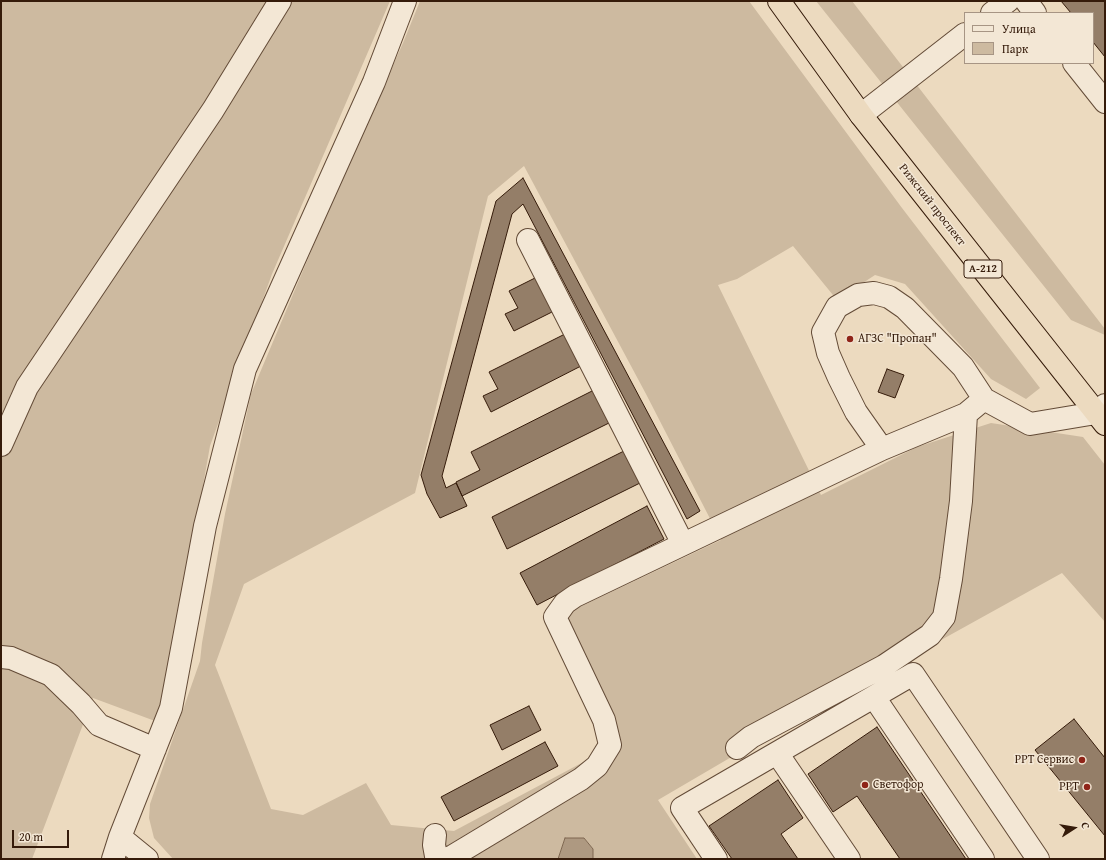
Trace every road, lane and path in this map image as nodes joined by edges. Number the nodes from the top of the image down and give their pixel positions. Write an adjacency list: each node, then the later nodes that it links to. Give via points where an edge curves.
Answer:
1 (280, 1): 16 (street, via 213,110 27,387)
2 (405, 1): 22 (street, via 374,82 245,369 205,526 171,708)
3 (779, 1): 11 (highway, Рижский проспект / А-212)
4 (1008, 1): 6 (street)
5 (1026, 1): 7 (street)
6 (993, 12)
7 (1034, 12)
8 (964, 35): 11 (street)
9 (1075, 64): 10 (street)
10 (1105, 102)
11 (861, 115): 15 (highway, Рижский проспект / А-212)
12 (528, 240): 18 (street)
13 (984, 399): 14 (street); 15 (street, via 1030,424); 17 (street, via 963,367 905,308 889,297 874,293 858,295 837,308 823,332 828,354 856,412)
14 (966, 414): 17 (street); 21 (street, via 960,500 944,617 930,635 884,666 751,737)
15 (1102, 414)
16 (1, 445)
17 (882, 449): 18 (street)
18 (684, 544): 27 (street, via 575,596 565,603 555,617 604,720 610,745 597,766 581,779)
19 (1, 656): 22 (street, via 51,675 99,725)
20 (874, 697): 23 (street); 30 (street); 31 (street, via 913,674)
21 (737, 748)
22 (155, 749): 25 (street)
23 (777, 753): 28 (street, via 682,808); 29 (street)
24 (435, 835): 27 (street, via 436,856)
25 (116, 853): 26 (street)
26 (147, 859)
27 (444, 859)
28 (716, 859)
29 (849, 859)
30 (983, 859)
31 (1038, 859)

